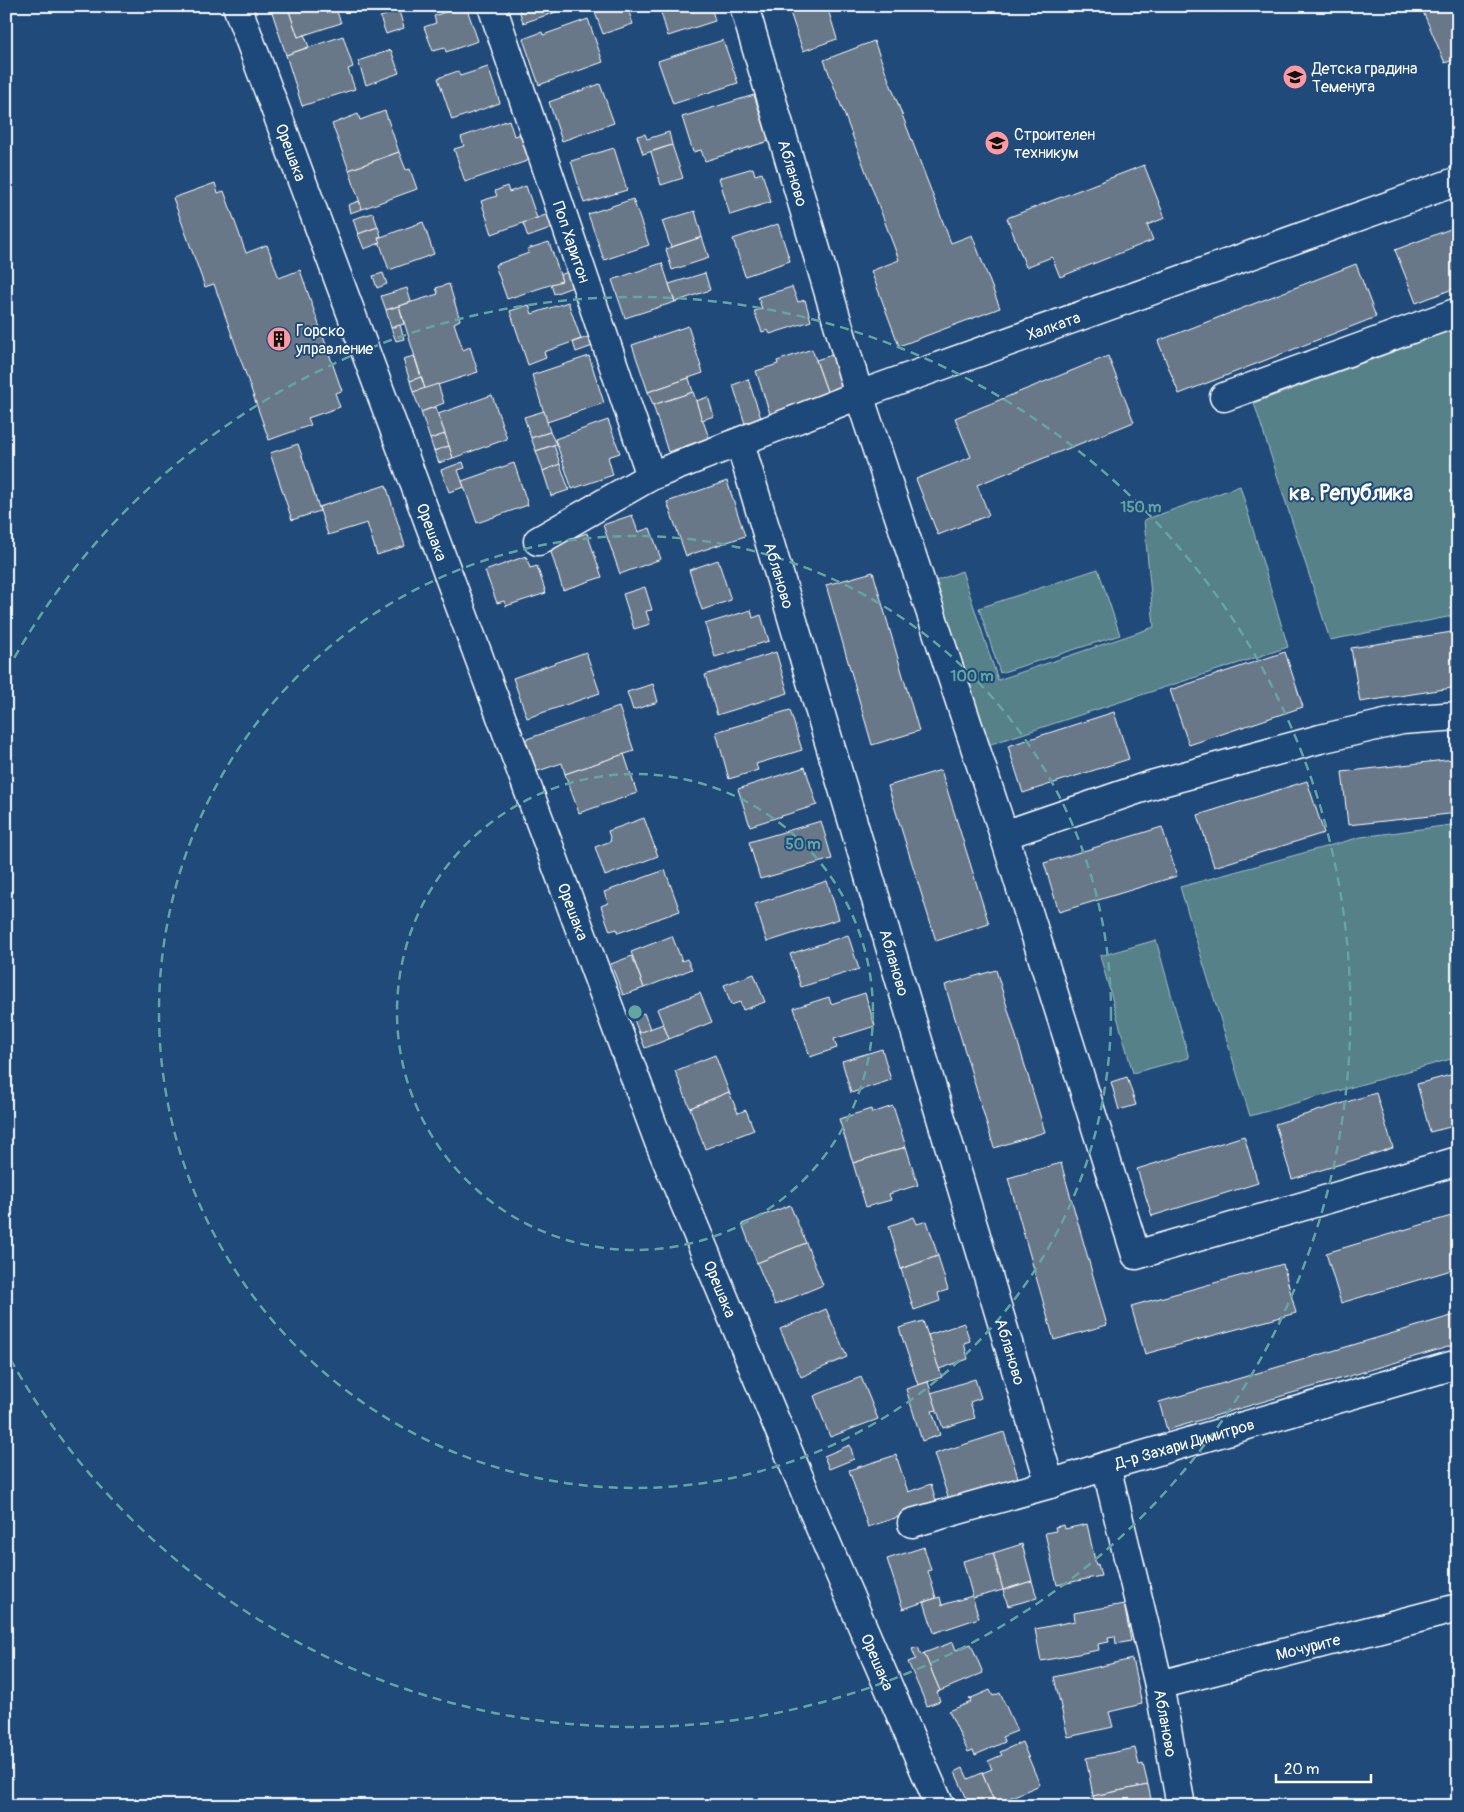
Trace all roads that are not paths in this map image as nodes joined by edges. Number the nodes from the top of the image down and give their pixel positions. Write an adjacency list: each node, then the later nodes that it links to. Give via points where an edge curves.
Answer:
1 (237, 6): 20 (street, Орешака, via 659,1142)
2 (492, 6): 9 (street, Поп Харитон)
3 (744, 6): 6 (street, Абланово)
4 (1458, 181): 6 (street, Халката)
5 (1458, 312): 7 (street)
6 (859, 395): 8 (street, Халката); 12 (street, Абланово)
7 (1224, 397)
8 (740, 443): 9 (street, Халката); 16 (street, Абланово)
9 (651, 476): 10 (street, Халката)
10 (538, 542)
11 (1458, 716): 12 (street, via 1402,720 1311,741 1150,785)
12 (1004, 835): 13 (street, Абланово, via 1136,1254)
13 (1458, 1161)
14 (1458, 1364): 15 (street, Д-р Захари Димитров)
15 (1106, 1466): 16 (street, Д-р Захари Димитров); 19 (street, Абланово)
16 (1050, 1484): 17 (street, Д-р Захари Димитров)
17 (912, 1522)
18 (1458, 1608): 19 (street, Мочурите)
19 (1159, 1685): 21 (street, Абланово)
20 (940, 1806)
21 (1180, 1806)

